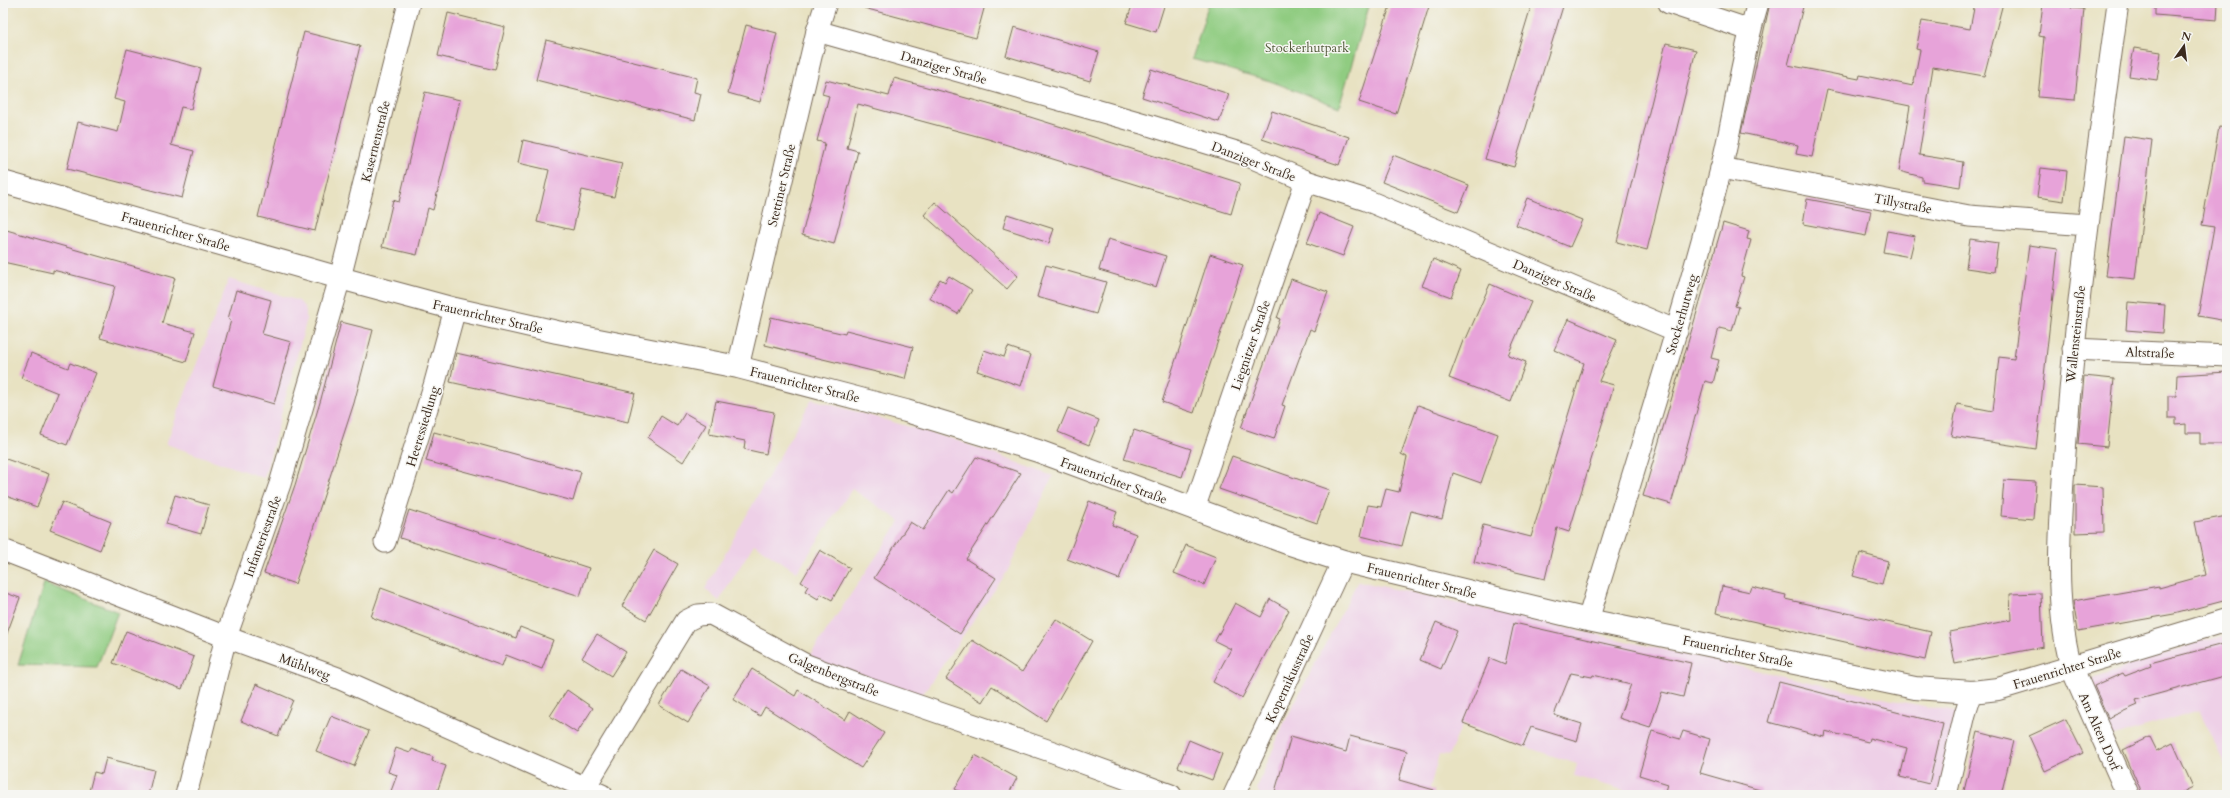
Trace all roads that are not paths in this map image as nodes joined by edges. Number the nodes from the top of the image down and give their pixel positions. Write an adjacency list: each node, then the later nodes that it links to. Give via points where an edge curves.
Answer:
1 (409, 3): 12 (street, Kasernenstraße)
2 (826, 3): 7 (street, Stettiner Straße)
3 (1669, 3): 6 (street)
4 (1758, 3): 6 (street, Stockerhutweg)
5 (2118, 3): 11 (street, Wallensteinstraße)
6 (1750, 30): 8 (street, Stockerhutweg)
7 (817, 31): 9 (street, Danziger Straße, via 1232,151); 17 (street, Stettiner Straße)
8 (1721, 168): 11 (street, Tillystraße, via 1968,216); 14 (street, Stockerhutweg)
9 (1306, 181): 14 (street, Danziger Straße, via 1366,200); 18 (street, Liegnitzer Straße)
10 (3, 182): 12 (main road, Frauenrichter Straße)
11 (2087, 225): 15 (street, Wallensteinstraße)
12 (340, 278): 13 (main road, Frauenrichter Straße); 24 (street, Infanteriestraße, via 280,484)
13 (455, 309): 17 (main road, Frauenrichter Straße, via 557,332); 19 (street, Heeressiedlung, via 434,386)
14 (1677, 331): 22 (street, Stockerhutweg)
15 (2073, 349): 16 (street, Altstraße); 25 (street, Wallensteinstraße, via 2061,504 2064,640)
16 (2227, 356)
17 (738, 367): 18 (main road, Frauenrichter Straße, via 962,427 1038,451)
18 (1194, 509): 21 (main road, Frauenrichter Straße)
19 (385, 542)
20 (3, 550): 24 (street, Mühlweg)
21 (1343, 561): 22 (main road, Frauenrichter Straße); 30 (street, Kopernikusstraße)
22 (1588, 620): 26 (main road, Frauenrichter Straße, via 1915,688)
23 (2227, 620): 25 (main road, Frauenrichter Straße)
24 (226, 637): 27 (street, Mühlweg, via 338,678); 28 (street, Infanteriestraße)
25 (2071, 666): 26 (main road, Frauenrichter Straße, via 1998,689); 32 (main road, Am Alten Dorf)
26 (1972, 692): 31 (street, via 1963,719)
27 (594, 791): 29 (street, Galgenbergstraße, via 686,621 698,615 711,614 818,669)
28 (186, 795)
29 (1171, 795)
30 (1234, 795)
31 (1946, 795)
32 (2128, 795)

